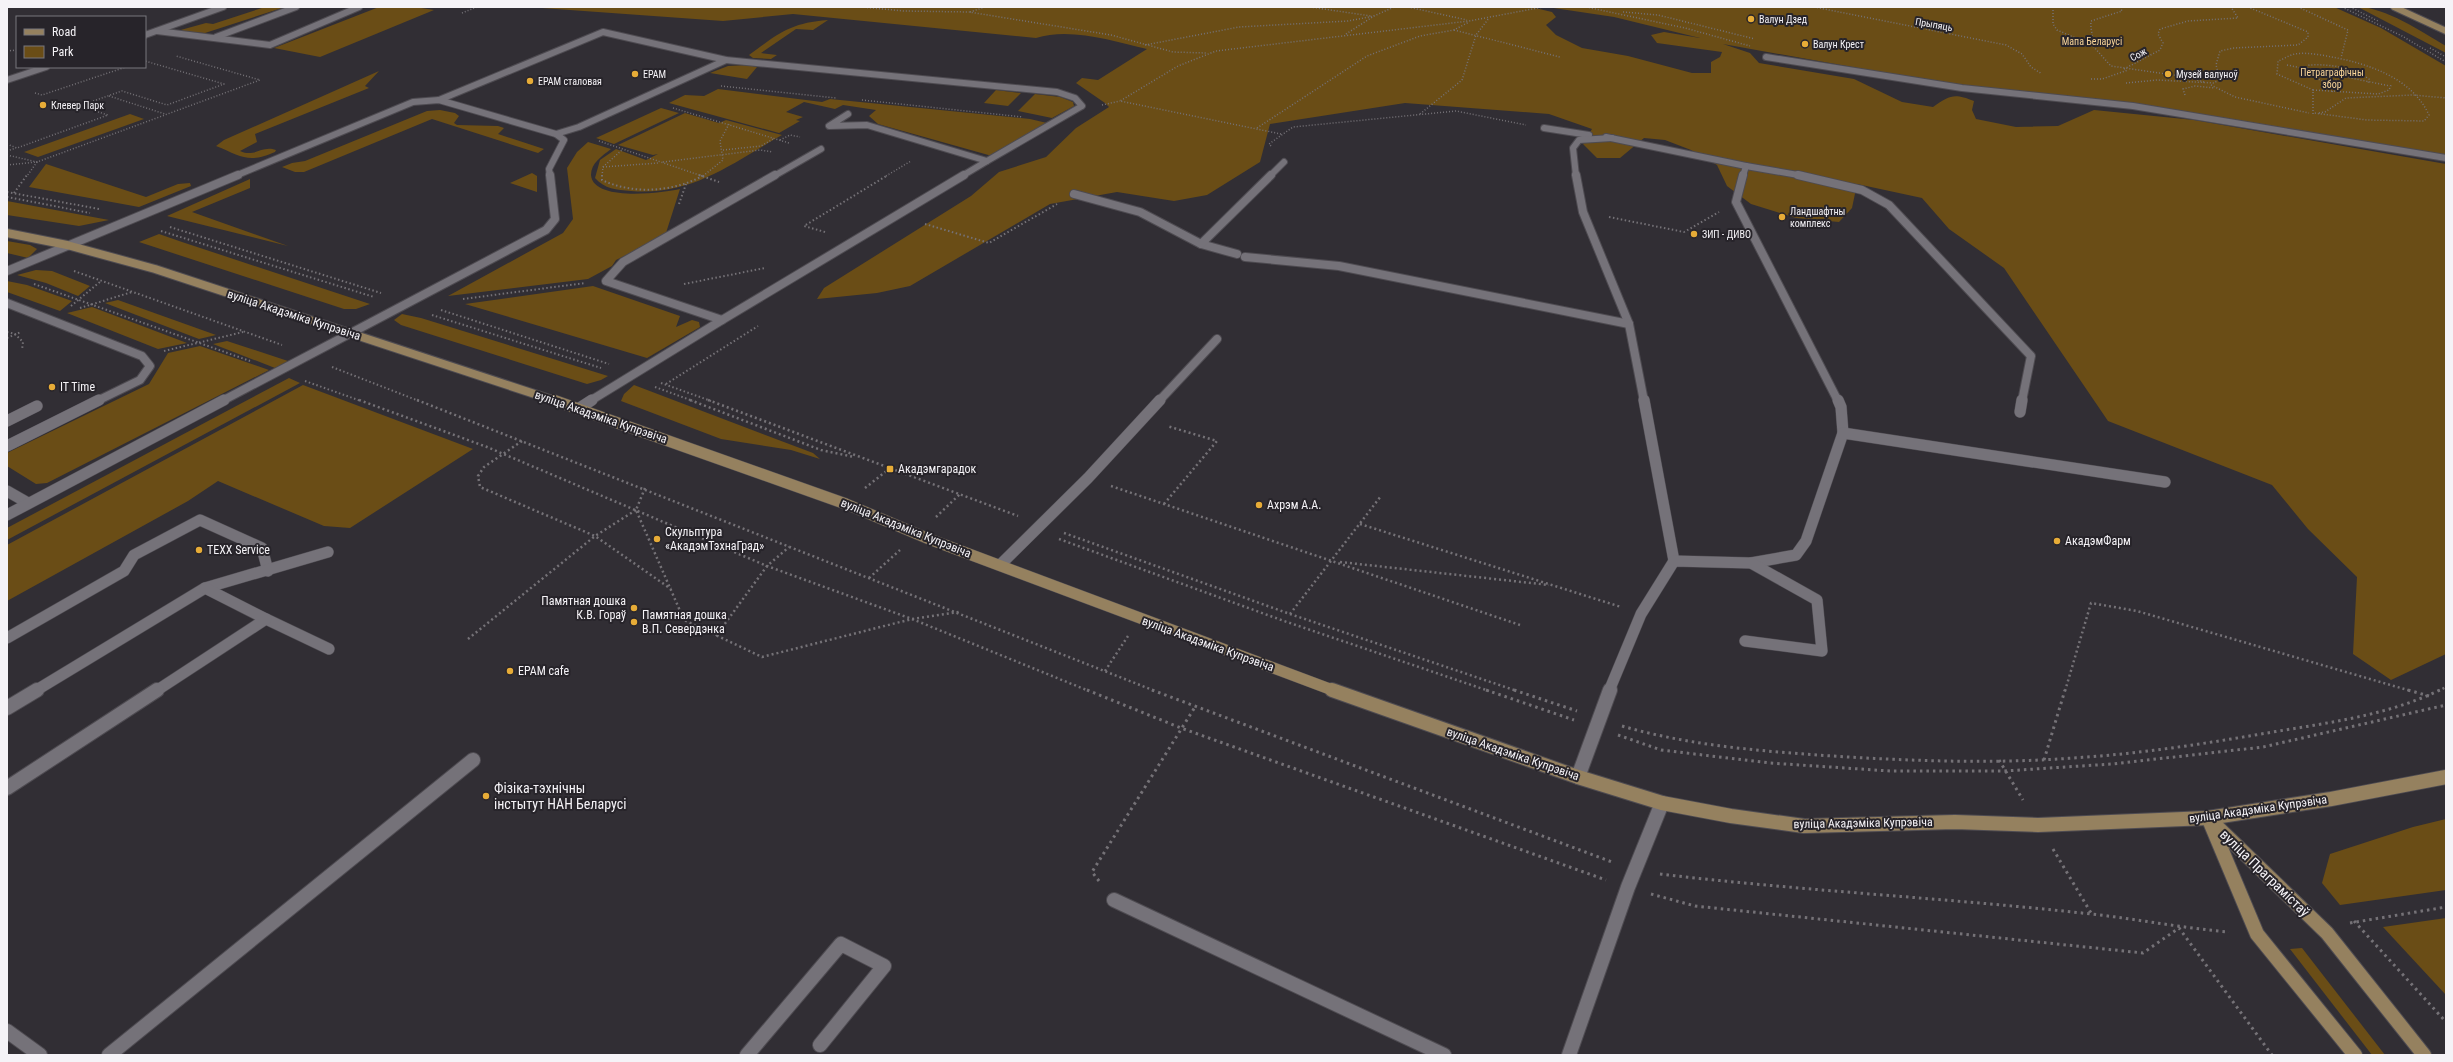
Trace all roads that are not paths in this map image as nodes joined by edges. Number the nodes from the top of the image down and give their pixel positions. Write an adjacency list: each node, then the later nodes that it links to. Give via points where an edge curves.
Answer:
1 (223, 7): 5 (street)
2 (296, 7): 8 (street)
3 (359, 7): 8 (street, via 270,45)
4 (2394, 7): 6 (main road)
5 (157, 31): 7 (street); 8 (street)
6 (2446, 31)
7 (146, 35)
8 (214, 38)
9 (1766, 57): 19 (street, via 1962,88 2133,106)
10 (726, 60): 13 (street, via 603,32); 16 (street, via 579,127); 20 (street, via 1057,92 1075,98 1082,106)
11 (43, 68): 12 (street)
12 (7, 80)
13 (439, 100): 16 (street); 26 (street, via 412,102)
14 (848, 114): 20 (street, via 829,126 867,125)
15 (1544, 128): 17 (street)
16 (556, 134): 31 (street, via 564,140 549,169 555,219 546,230)
17 (1612, 138): 22 (street); 30 (street, via 1579,140 1573,148 1573,162 1583,212)
18 (821, 149): 29 (street, via 623,262 606,281)
19 (2446, 158)
20 (987, 161): 29 (street)
21 (1284, 162): 25 (street)
22 (1746, 166): 35 (street, via 1815,178 1862,190 1889,205 2031,356); 37 (street, via 1736,202 1841,407)
23 (1074, 194): 25 (street, via 1140,212 1172,226)
24 (7, 233): 26 (main road, вуліца Акадэміка Купрэвіча)
25 (1201, 244): 30 (street, via 1241,255 1340,266)
26 (67, 245): 27 (street); 31 (main road, вуліца Акадэміка Купрэвіча, via 155,269)
27 (7, 270)
28 (7, 304): 38 (street, via 142,356 150,366 140,380)
29 (722, 320): 34 (street)
30 (1629, 324): 44 (street)
31 (351, 333): 34 (main road, вуліца Акадэміка Купрэвіча); 41 (street)
32 (1217, 339): 46 (street, via 1088,478)
33 (37, 406): 36 (street)
34 (578, 409): 46 (main road, вуліца Акадэміка Купрэвіча, via 726,460)
35 (2020, 412)
36 (7, 421)
37 (1843, 433): 39 (street); 45 (street, via 1806,541 1796,555)
38 (7, 446)
39 (2165, 482)
40 (7, 491): 41 (street)
41 (28, 504): 42 (street)
42 (7, 515)
43 (328, 552): 47 (street)
44 (1674, 561): 45 (street); 55 (street, via 1642,614 1596,722)
45 (1751, 563): 51 (street, via 1817,600 1822,651)
46 (1000, 565): 55 (main road, вуліца Акадэміка Купрэвіча, via 1403,716)
47 (268, 571): 48 (street); 50 (street, via 262,548 200,520 134,555 124,571)
48 (205, 588): 49 (street); 53 (street)
49 (266, 618): 52 (street); 57 (street)
50 (7, 638)
51 (1745, 641)
52 (329, 649)
53 (7, 708)
54 (473, 760): 64 (street)
55 (1578, 777): 58 (main road, вуліца Акадэміка Купрэвіча)
56 (2446, 777): 59 (main road, вуліца Акадэміка Купрэвіча, via 2331,799)
57 (7, 788)
58 (1662, 803): 59 (main road, вуліца Акадэміка Купрэвіча, via 1804,826 1955,822 2038,825); 67 (street, via 1628,887)
59 (2208, 818): 68 (main road, вуліца Праграмістаў, via 2257,934); 69 (main road, вуліца Праграмістаў, via 2327,933)
60 (1114, 900): 66 (street)
61 (7, 1031): 63 (street)
62 (820, 1045): 65 (street, via 884,966 841,944)
63 (40, 1055)
64 (109, 1055)
65 (747, 1055)
66 (1444, 1055)
67 (1569, 1055)
68 (2355, 1055)
69 (2424, 1055)

